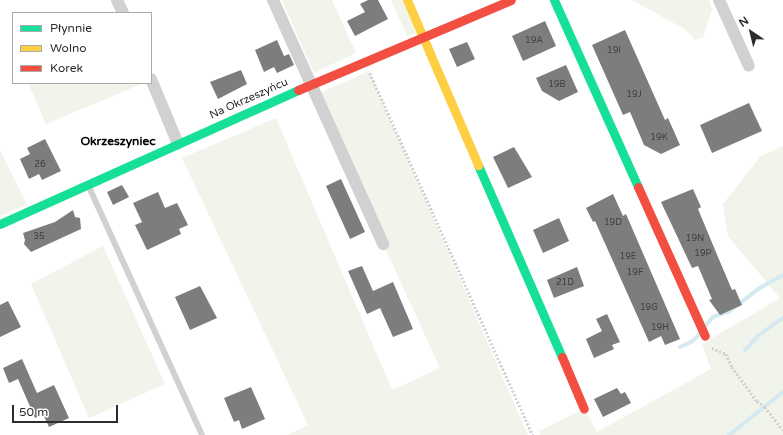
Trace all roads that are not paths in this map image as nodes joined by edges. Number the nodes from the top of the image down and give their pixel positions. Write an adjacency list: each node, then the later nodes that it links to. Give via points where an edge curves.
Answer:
1 (117, 0): 7 (street)
2 (273, 0): 11 (street)
3 (407, 0): 8 (street)
4 (511, 0): 8 (street, Na Okrzeszyńcu)
5 (554, 0): 16 (street)
6 (719, 0): 9 (street)
7 (123, 12)
8 (422, 37): 11 (street, Na Okrzeszyńcu); 17 (street)
9 (749, 66)
10 (152, 82): 12 (street)
11 (310, 85): 12 (street, Na Okrzeszyńcu); 15 (street)
12 (178, 144): 13 (street, Na Okrzeszyńcu)
13 (88, 185): 14 (street, Na Okrzeszyńcu); 18 (lane)
14 (0, 224)
15 (382, 244)
16 (705, 336)
17 (584, 409)
18 (202, 435)

